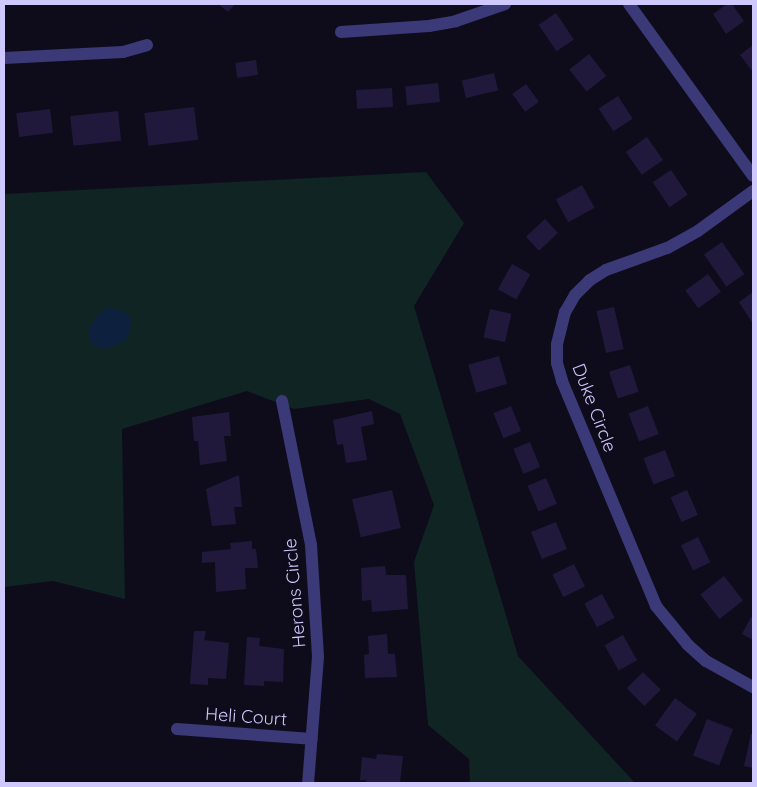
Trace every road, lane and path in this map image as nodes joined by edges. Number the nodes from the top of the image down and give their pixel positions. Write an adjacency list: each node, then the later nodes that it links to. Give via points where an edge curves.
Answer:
1 (505, 4): 3 (street, via 456,21 429,26)
2 (629, 4): 6 (street)
3 (341, 32)
4 (146, 45): 5 (street, via 122,52)
5 (4, 58)
6 (753, 176)
7 (753, 190): 9 (street, Duke Circle, via 698,231 667,248 606,270 590,280 575,295 565,312 557,344 557,363 562,381 656,606 688,645 706,661)
8 (282, 401): 11 (street, Herons Circle, via 311,545 318,657)
9 (753, 687)
10 (177, 729): 11 (street, Heli Court)
11 (312, 739): 12 (street, Herons Circle)
12 (308, 783)

